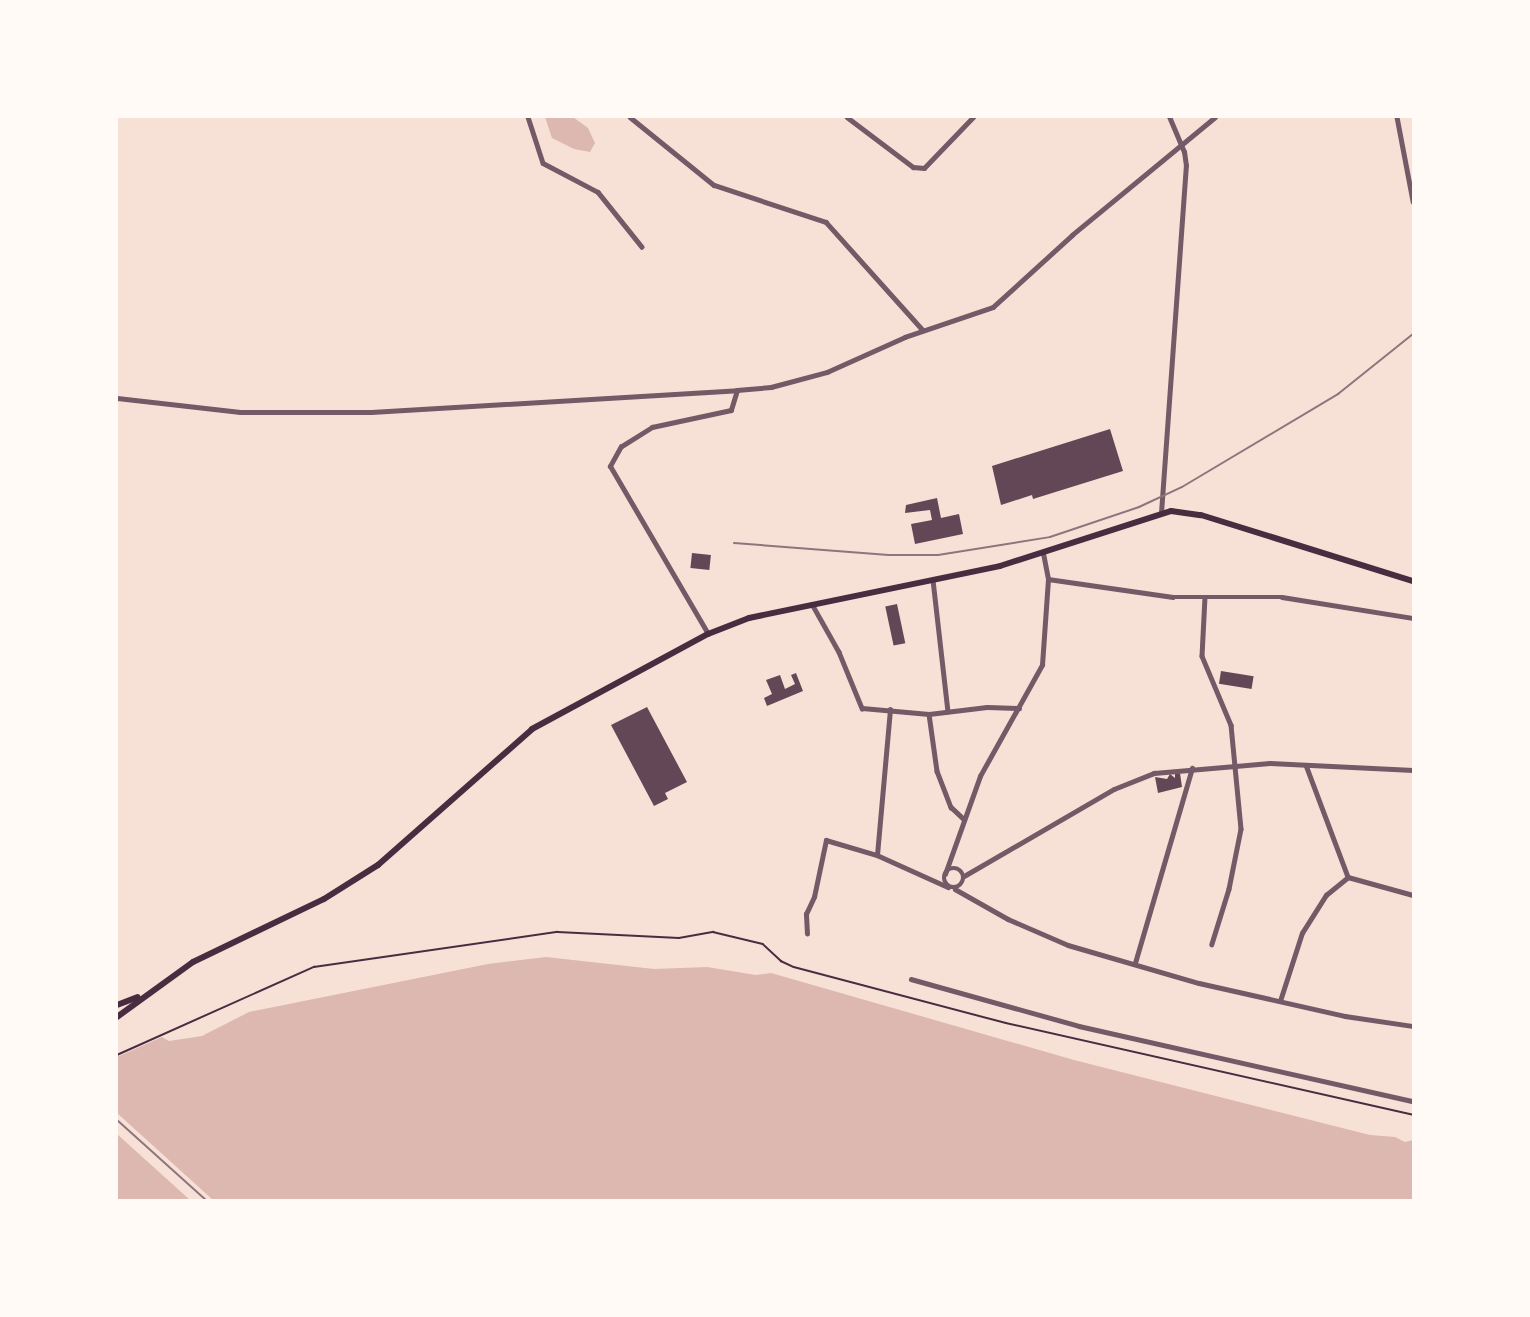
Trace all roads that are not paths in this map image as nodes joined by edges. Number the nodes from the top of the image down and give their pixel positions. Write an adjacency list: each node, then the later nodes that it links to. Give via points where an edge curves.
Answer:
1 (528, 117): 10 (street, via 543,163 598,192)
2 (630, 117): 11 (street, via 714,185 826,222)
3 (847, 117): 4 (street, via 913,167 924,168)
4 (974, 117)
5 (1169, 117): 8 (street)
6 (1215, 117): 8 (street)
7 (1397, 117): 9 (street)
8 (1181, 144): 11 (street, via 1072,235 1002,301 977,314); 14 (street, via 1186,166)
9 (1413, 201)
10 (642, 247)
11 (923, 330): 12 (street, via 827,372 771,387)
12 (737, 390): 13 (street, via 371,412 240,412); 22 (street, via 731,410 652,427 621,446 611,459 612,472)
13 (117, 398)
14 (1161, 513): 15 (main road); 18 (main road, via 1202,515)
15 (1043, 553): 16 (street); 17 (main road)
16 (1048, 579): 19 (street, via 1151,595); 23 (street, via 1044,654 1038,676)
17 (933, 580): 20 (main road); 25 (street)
18 (1413, 581)
19 (1205, 597): 21 (street, via 1282,597); 27 (street, via 1202,656 1228,712)
20 (812, 604): 22 (main road, via 749,618); 24 (street, via 839,652 862,708)
21 (1413, 618)
22 (708, 634): 46 (main road, via 532,729 398,849 356,880 194,962)
23 (1019, 708): 25 (street); 31 (street, via 980,776)
24 (890, 710): 26 (street); 32 (street)
25 (948, 711): 26 (street)
26 (929, 714): 31 (street, via 937,771 951,807)
27 (1237, 765): 28 (street); 29 (street); 43 (street, via 1240,844)
28 (1305, 765): 30 (street); 37 (street)
29 (1192, 768): 36 (street, via 1154,773 1122,786); 44 (street)
30 (1413, 770)
31 (964, 819): 33 (street)
32 (877, 855): 38 (street); 42 (street, via 826,840 814,897 806,914)
33 (949, 860): 34 (street); 35 (street)
34 (954, 868): 35 (street); 36 (street)
35 (945, 875): 38 (street); 39 (street)
36 (964, 876): 40 (street)
37 (1348, 877): 41 (street); 47 (street, via 1326,895 1302,933)
38 (933, 880): 39 (street)
39 (948, 887): 40 (street)
40 (958, 888): 44 (street, via 963,895 1068,945)
41 (1413, 895)
42 (807, 934)
43 (1212, 944)
44 (1135, 963): 47 (street, via 1199,983)
45 (911, 979): 51 (street, via 1113,1035)
46 (144, 994): 48 (main road); 49 (main road)
47 (1280, 1001): 50 (street)
48 (117, 1005)
49 (117, 1017)
50 (1413, 1026)
51 (1413, 1101)

